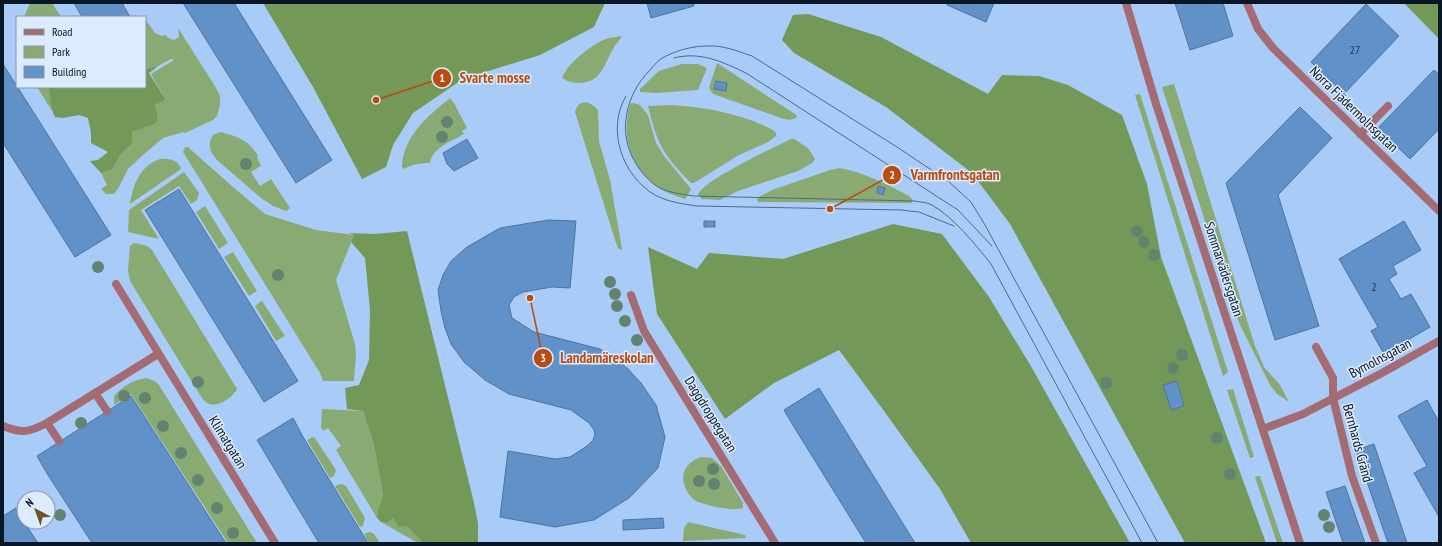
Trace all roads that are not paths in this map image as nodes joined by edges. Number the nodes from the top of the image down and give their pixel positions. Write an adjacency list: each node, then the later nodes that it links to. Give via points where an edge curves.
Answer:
1 (1126, 3): 16 (street, Sommarvädersgatan, via 1156,104)
2 (1247, 3): 4 (street, Norra Fjädermolnsgatan, via 1258,30 1273,48)
3 (1388, 106): 4 (street)
4 (1360, 134): 5 (street, Norra Fjädermolnsgatan)
5 (1439, 211)
6 (116, 284): 10 (street, Klimatgatan)
7 (631, 295): 19 (street, Daggdroppegatan, via 644,331)
8 (1439, 341): 12 (street, Bymolnsgatan)
9 (1316, 347): 12 (street, via 1333,378)
10 (158, 354): 11 (street); 18 (street, Klimatgatan)
11 (94, 392): 13 (street); 14 (street)
12 (1333, 398): 16 (street, Bernhards Gränd, via 1303,414); 21 (street, Bernhards Gränd, via 1352,476)
13 (107, 411)
14 (47, 423): 15 (street, via 30,431 12,430); 17 (street)
15 (3, 426)
16 (1264, 429): 20 (street, Sommarvädersgatan)
17 (59, 441)
18 (275, 543)
19 (775, 543)
20 (1300, 543)
21 (1376, 543)

